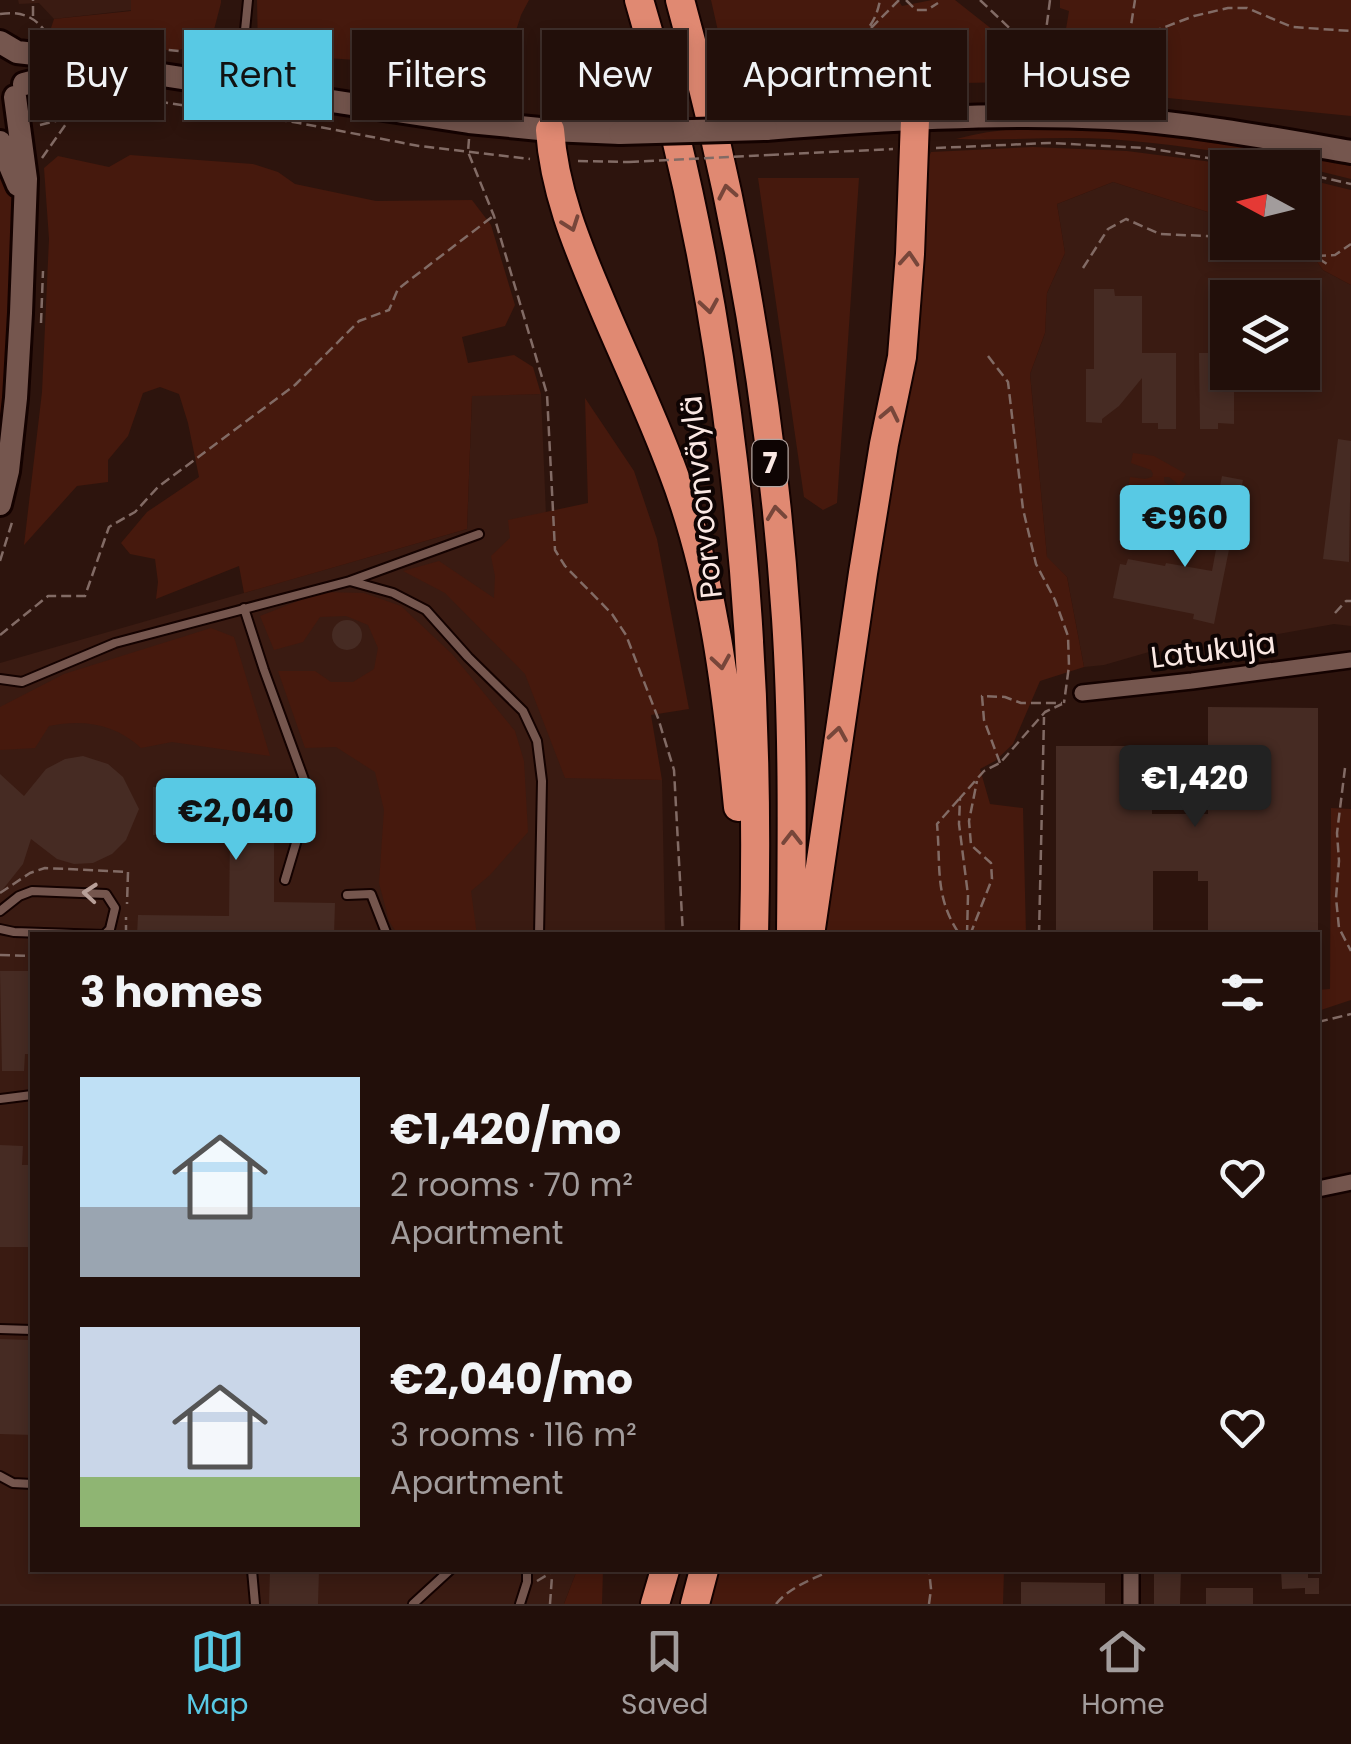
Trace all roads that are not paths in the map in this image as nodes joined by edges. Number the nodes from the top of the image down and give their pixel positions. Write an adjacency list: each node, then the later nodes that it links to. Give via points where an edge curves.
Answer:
1 (248, 0): 4 (lane)
2 (639, 0): 28 (highway, Porvoonväylä / 7, one-way to 28, via 686,184 735,485 751,685)
3 (680, 0): 30 (highway, 7, one-way to 3, via 790,704 780,542 744,284)
4 (245, 30)
5 (6, 41): 6 (main road, via 23,62)
6 (13, 95): 13 (main road)
7 (332, 101): 10 (main road)
8 (967, 118): 12 (main road, via 1174,124)
9 (915, 120): 10 (main road, bridge); 31 (highway, one-way to 9, via 902,357)
10 (550, 130): 29 (highway, one-way to 29, via 556,181 586,266 648,407 696,541 721,661)
11 (0, 142): 13 (main road)
12 (1351, 152)
13 (24, 203): 14 (main road, via 16,398)
14 (0, 504)
15 (479, 534): 16 (lane)
16 (350, 581): 17 (lane); 27 (lane, via 426,610 523,711 537,740 542,781)
17 (244, 608): 19 (lane, via 115,642 22,682); 21 (lane, via 310,796)
18 (1351, 660): 20 (street, Latukuja)
19 (0, 680)
20 (1082, 693)
21 (286, 880)
22 (346, 895): 26 (lane, via 371,894)
23 (0, 911): 25 (lane, one-way to 23, via 114,908 106,894 32,891)
24 (0, 929): 32 (lane, one-way to 32)
25 (107, 932)
26 (387, 932)
27 (539, 932)
28 (752, 932)
29 (752, 932)
30 (792, 932)
31 (810, 932)
32 (30, 933)
33 (30, 1095): 34 (lane)
34 (0, 1100)
35 (1351, 1182): 36 (street)
36 (1320, 1190)
37 (0, 1329): 38 (lane)
38 (30, 1330)
39 (0, 1476): 40 (lane)
40 (30, 1484)
41 (252, 1572): 47 (lane)
42 (448, 1572): 48 (lane)
43 (528, 1572): 49 (lane)
44 (664, 1572): 50 (highway)
45 (703, 1572): 51 (highway)
46 (1132, 1572): 52 (street)
47 (255, 1604)
48 (414, 1604)
49 (520, 1604)
50 (655, 1604)
51 (695, 1604)
52 (1131, 1604)

